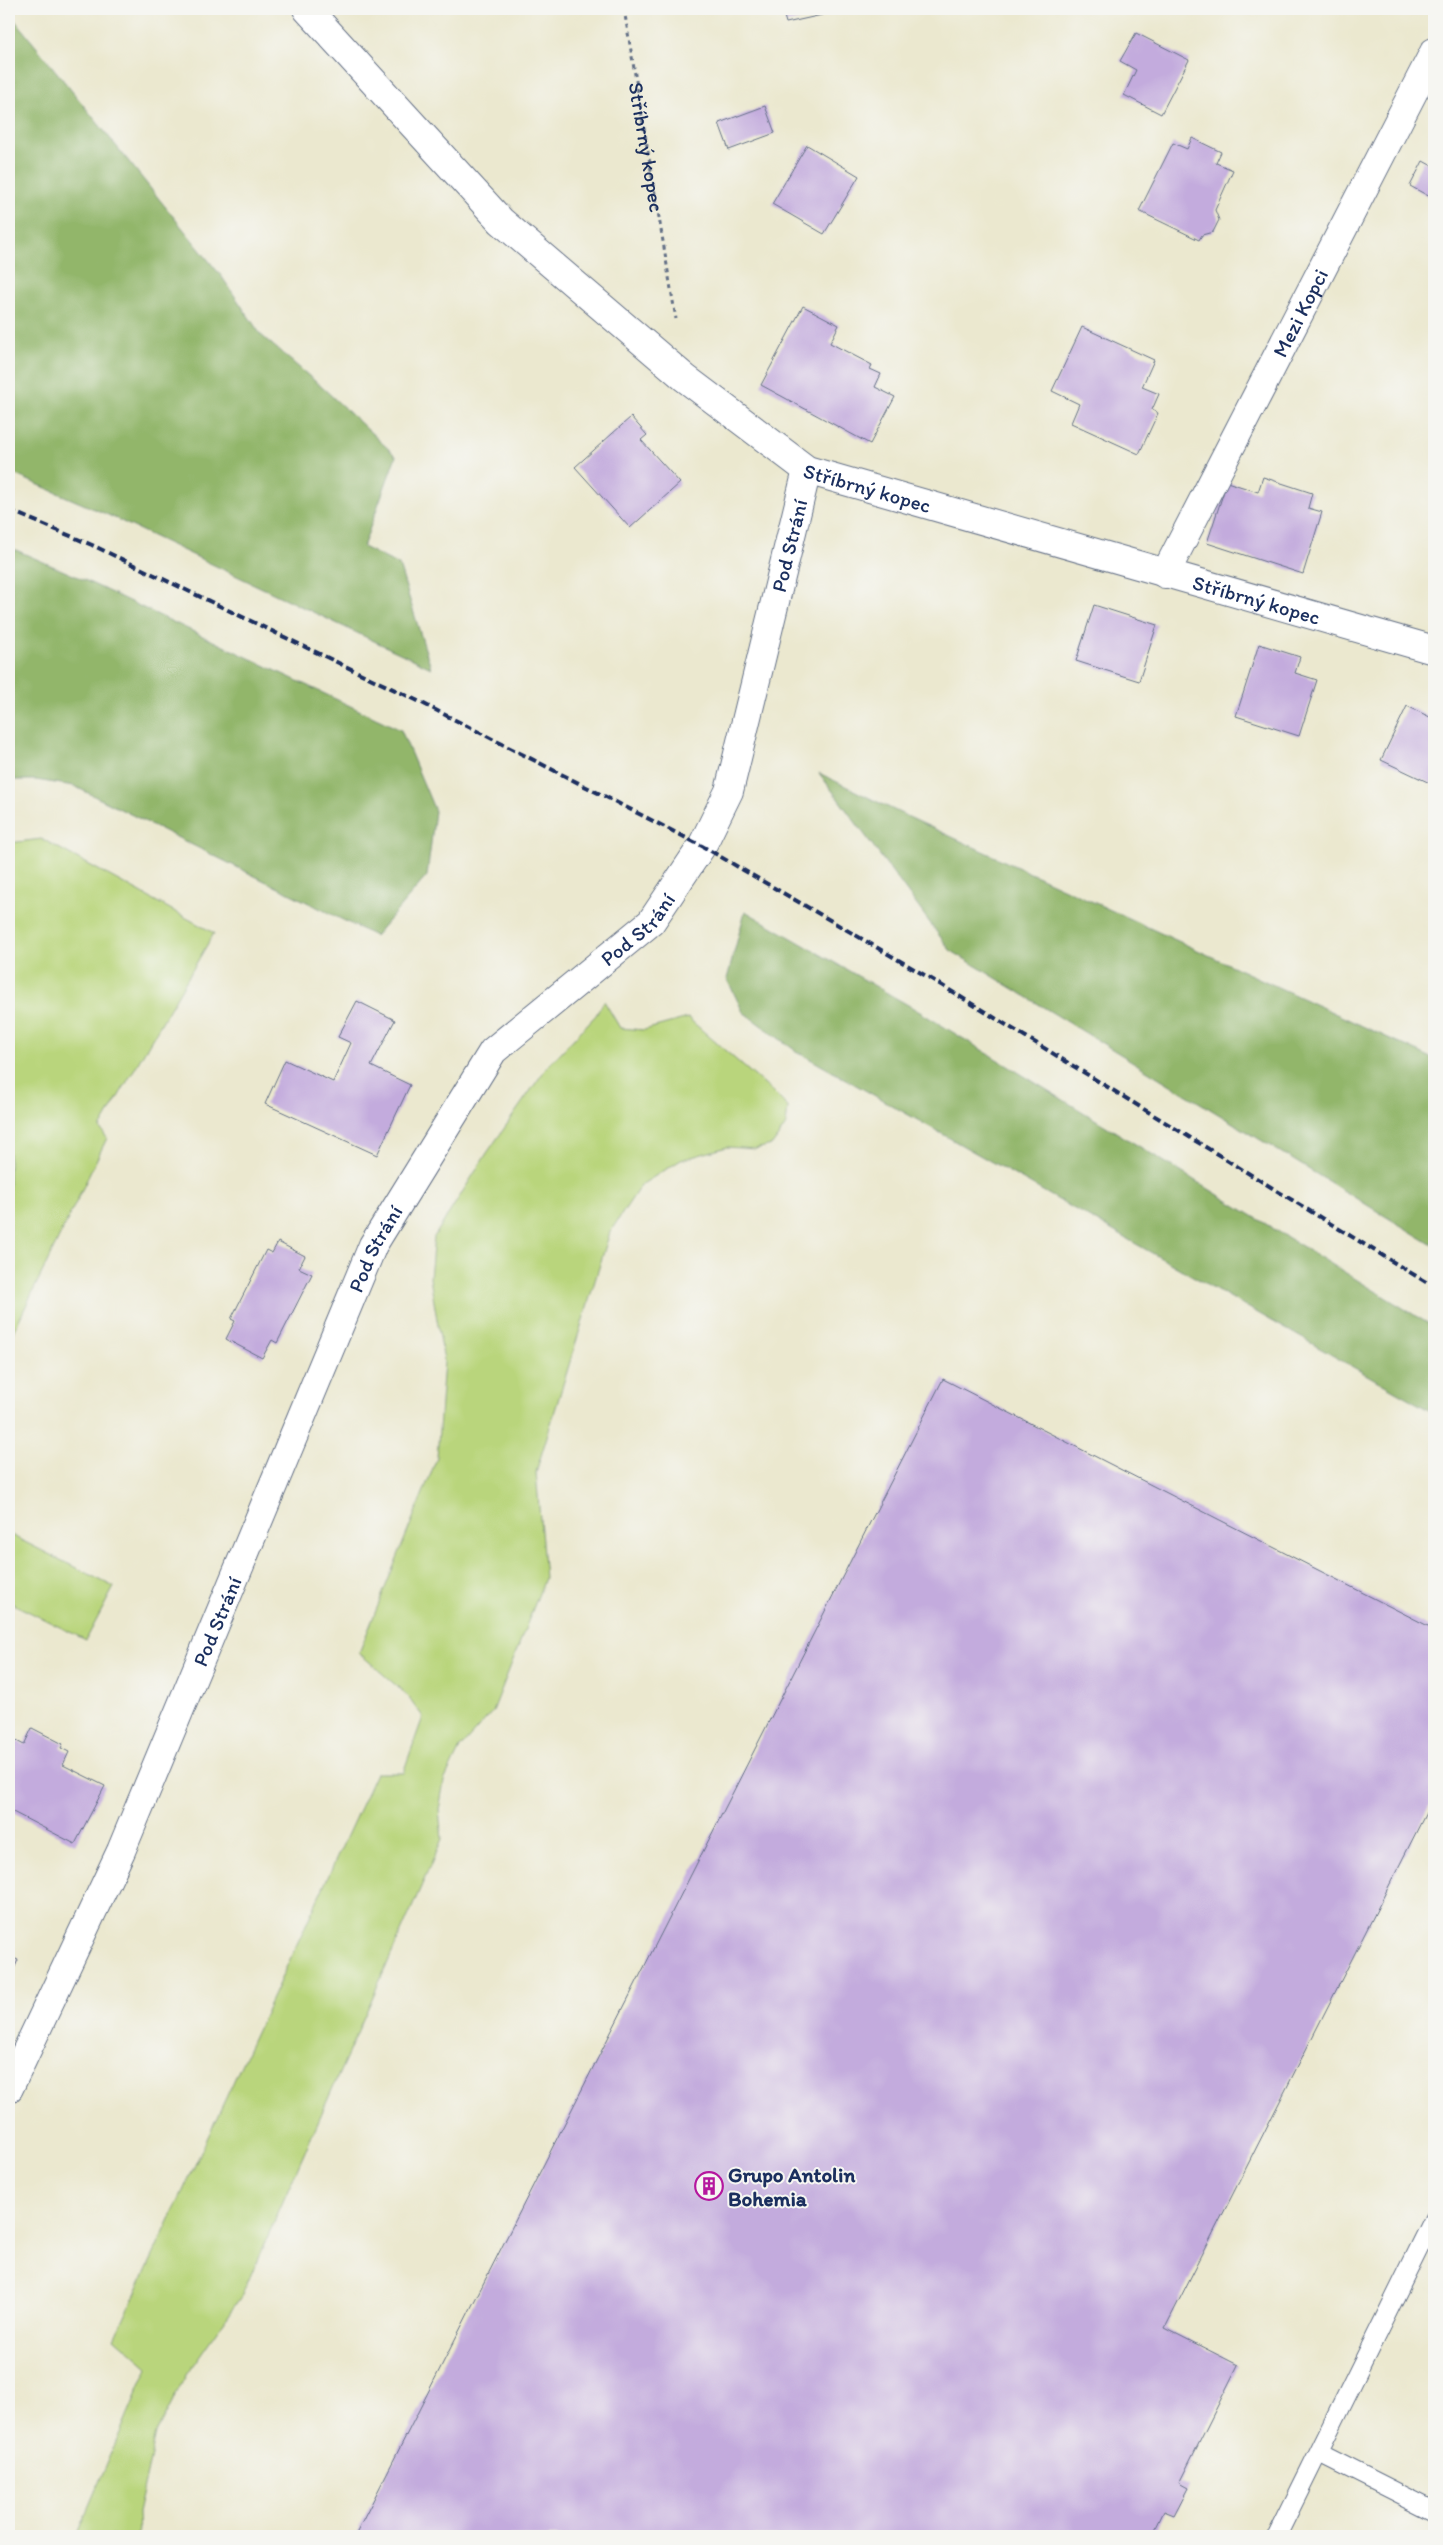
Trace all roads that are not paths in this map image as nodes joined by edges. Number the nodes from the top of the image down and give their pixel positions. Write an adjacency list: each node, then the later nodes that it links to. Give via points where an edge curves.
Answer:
1 (307, 9): 3 (street, Stříbrný kopec, via 501,221 685,378)
2 (1434, 52): 4 (street, Mezi Kopci)
3 (807, 470): 4 (street, Stříbrný kopec); 6 (street, Pod Strání, via 729,790 702,846 651,922 494,1051 373,1245 120,1851)
4 (1165, 574): 5 (street, Stříbrný kopec)
5 (1434, 650)
6 (9, 2088)
7 (1434, 2218): 8 (lane)
8 (1319, 2453): 9 (lane); 10 (lane)
9 (1434, 2510)
10 (1277, 2536)

